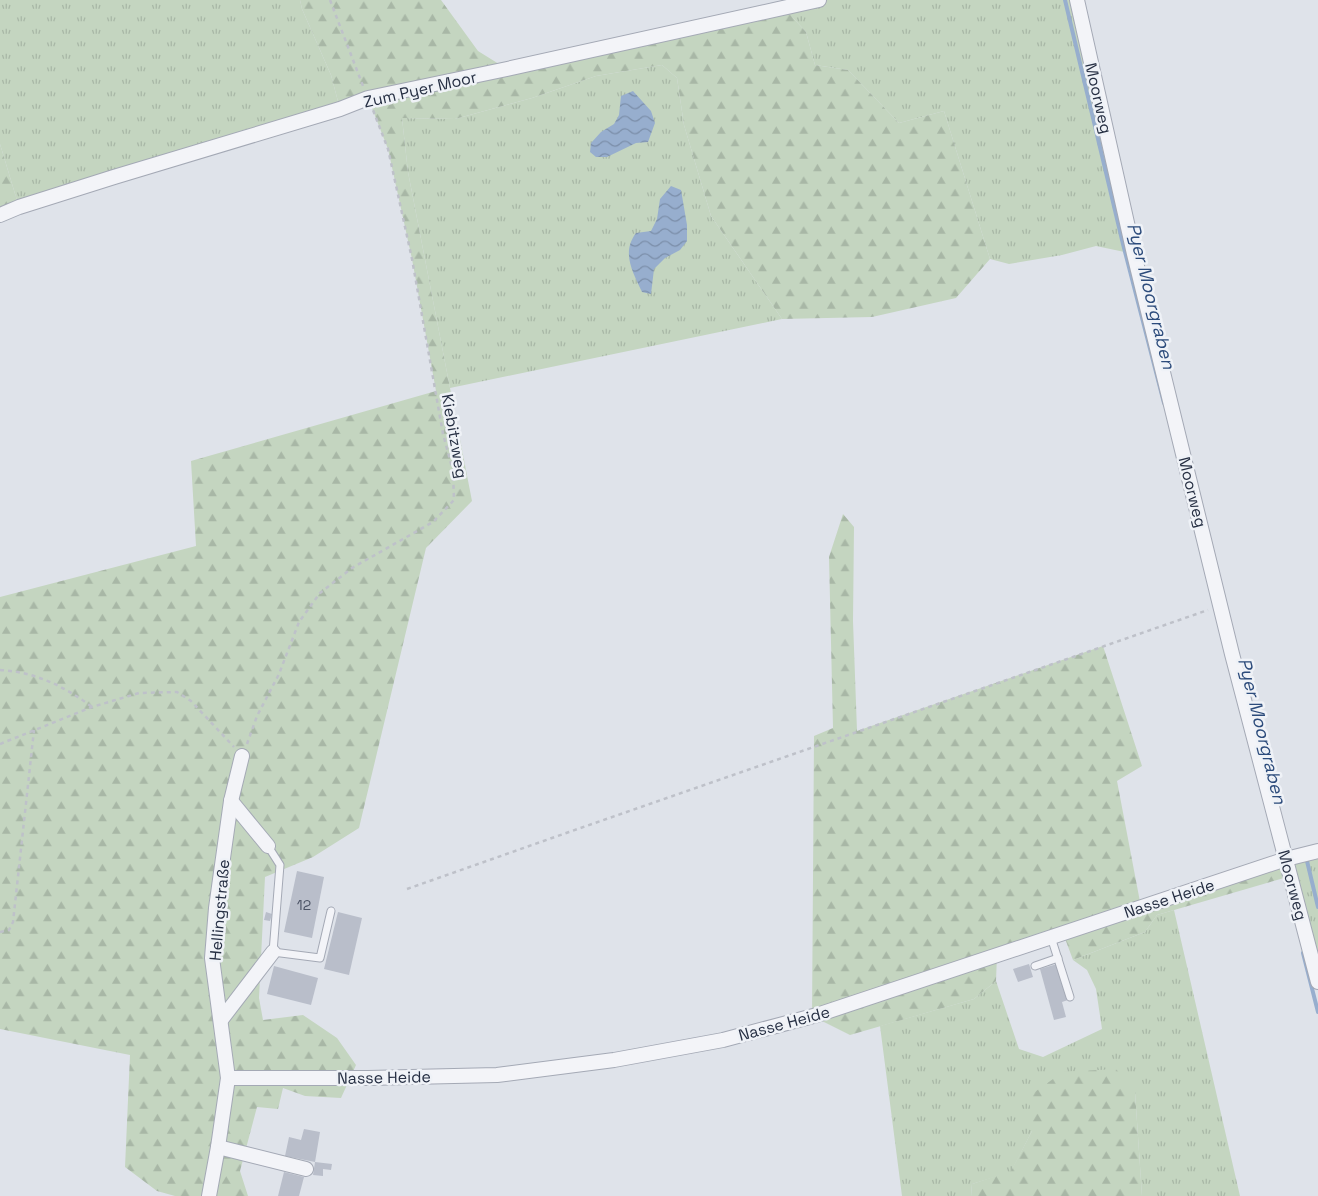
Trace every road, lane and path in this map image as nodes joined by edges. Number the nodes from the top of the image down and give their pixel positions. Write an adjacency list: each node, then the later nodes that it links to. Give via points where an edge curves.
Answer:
1 (330, 0): 4 (path, Kiebitzweg)
2 (819, 0): 4 (street, Zum Pyer Moor)
3 (1077, 0): 6 (street, Moorweg, via 1134,254)
4 (368, 98): 5 (street, Zum Pyer Moor); 11 (path, Kiebitzweg, via 388,149 412,259 443,434 453,472 454,500 433,522 352,568 320,593 299,622)
5 (0, 215)
6 (1221, 605): 15 (street, Moorweg); 16 (path)
7 (0, 670): 8 (path, via 41,677 75,694)
8 (92, 707): 9 (path); 11 (path, via 139,693 177,692 191,702)
9 (34, 729): 10 (path); 18 (path, via 13,922 10,930)
10 (0, 744)
11 (242, 756): 12 (street, Hellingstraße)
12 (232, 801): 13 (street); 25 (street, Hellingstraße, via 212,958)
13 (268, 846): 20 (lane, via 280,865)
14 (1318, 851): 15 (street, Nasse Heide)
15 (1286, 858): 19 (street, Nasse Heide); 23 (street, Moorweg)
16 (407, 889)
17 (331, 911): 20 (lane, via 320,958)
18 (0, 932)
19 (1051, 937): 21 (lane); 26 (street, Nasse Heide, via 817,1015 723,1040 614,1060 497,1075)
20 (273, 952): 25 (street)
21 (1058, 958): 22 (lane); 24 (lane)
22 (1035, 966)
23 (1318, 982)
24 (1070, 997)
25 (221, 1020): 26 (street, Hellingstraße)
26 (228, 1078): 27 (street, Hellingstraße)
27 (218, 1147): 28 (street); 29 (street, Hellingstraße)
28 (306, 1169)
29 (208, 1196)

